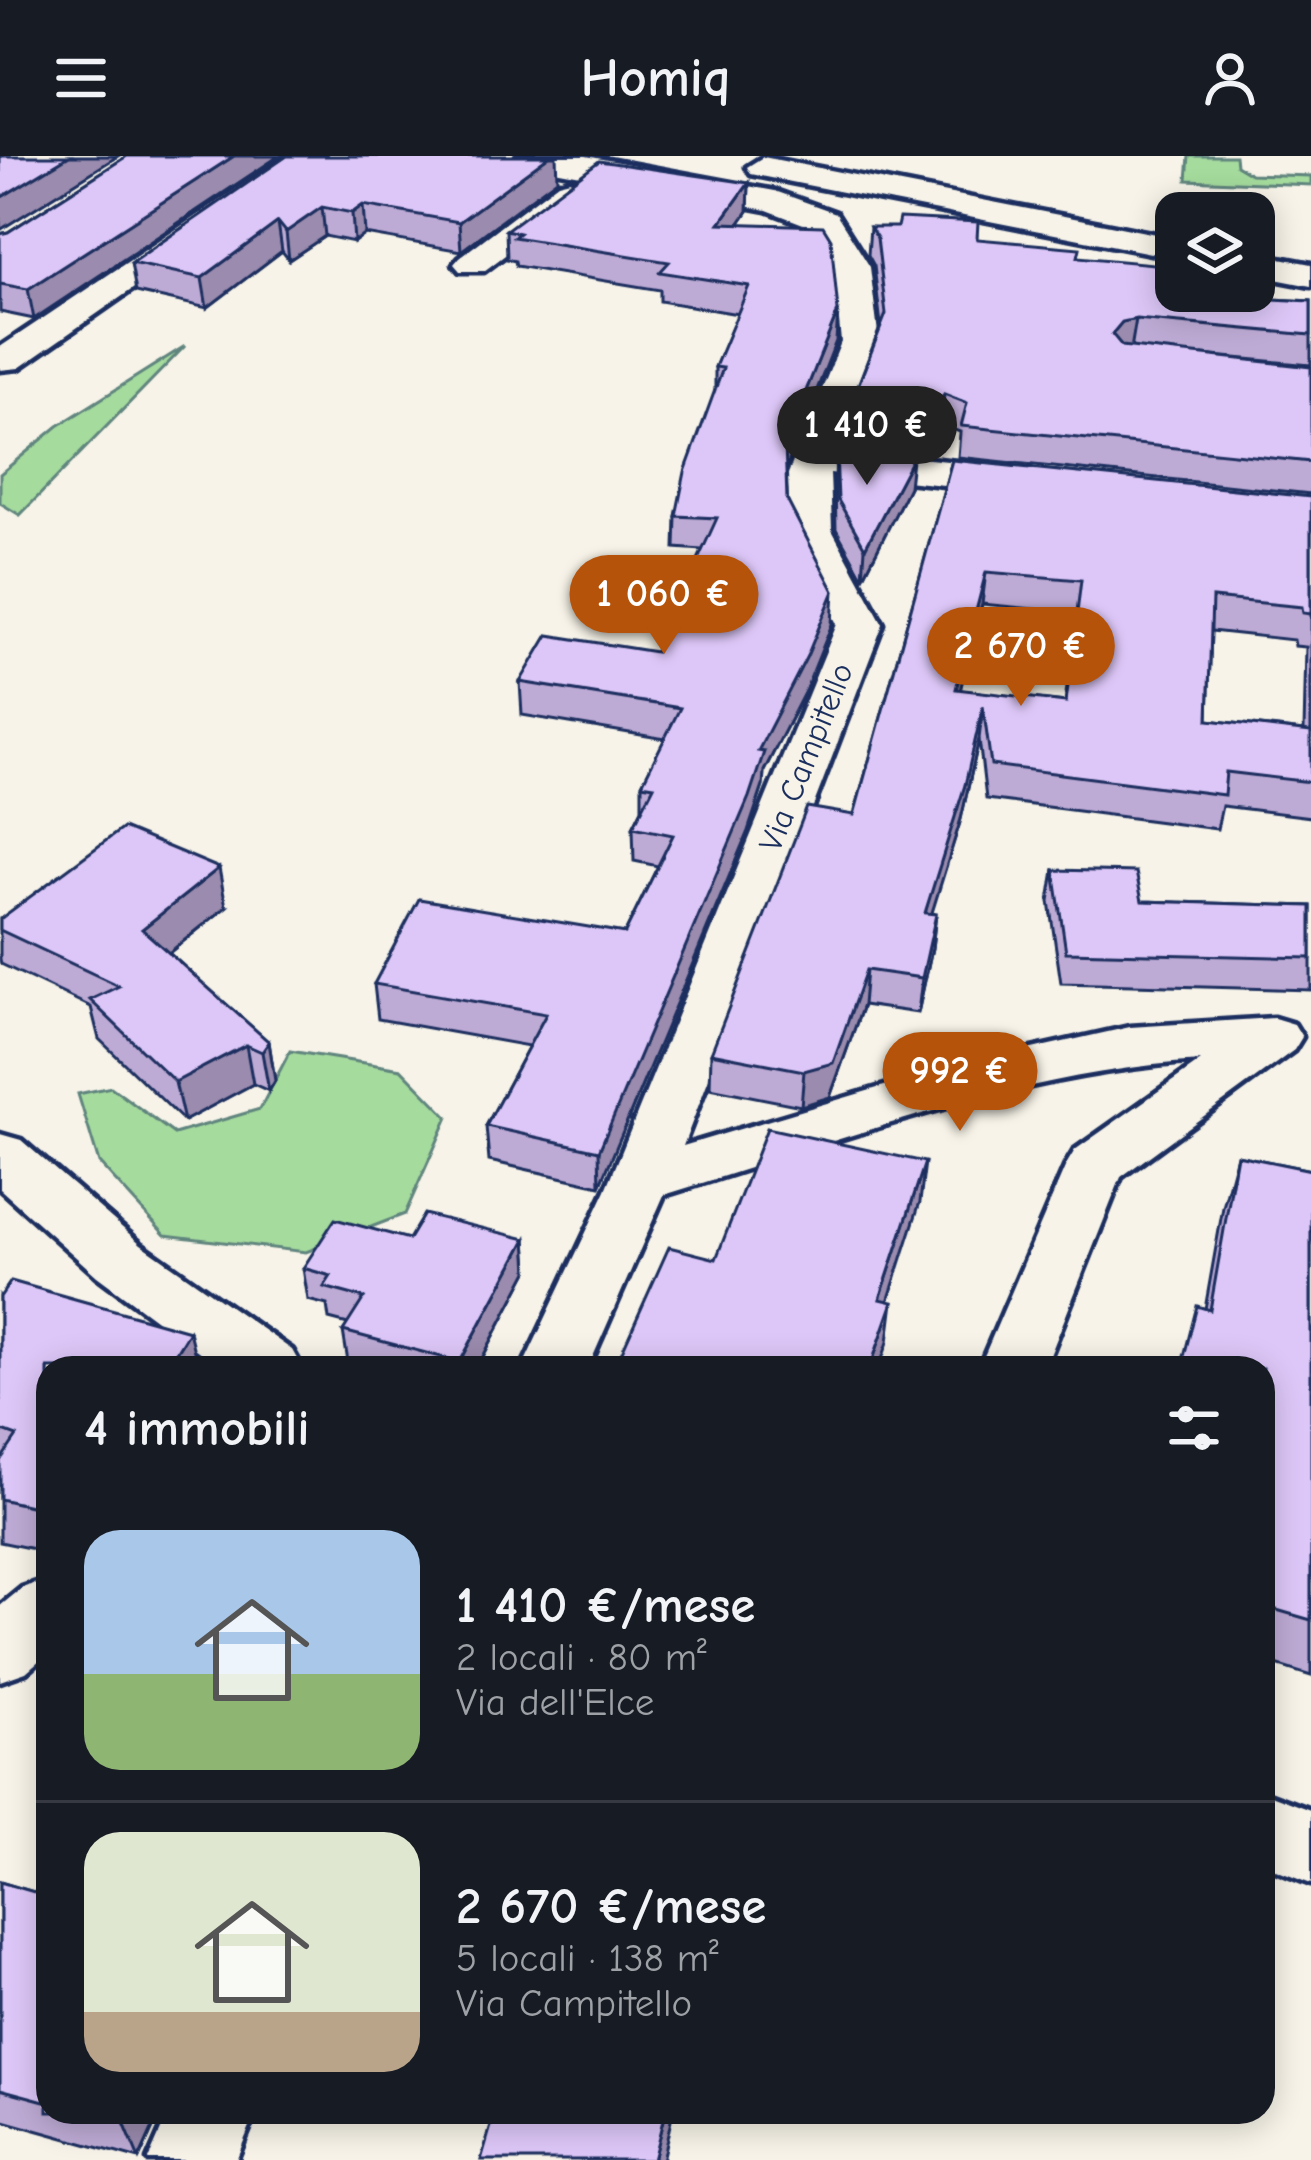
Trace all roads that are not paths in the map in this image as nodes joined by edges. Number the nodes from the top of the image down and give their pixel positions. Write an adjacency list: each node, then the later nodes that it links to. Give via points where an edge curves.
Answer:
1 (308, 156): 10 (street)
2 (533, 156): 5 (street, Via Campitello)
3 (710, 156): 4 (street)
4 (790, 164): 6 (street)
5 (599, 168): 7 (street); 11 (street, Via Campitello, via 776,201 824,220 852,267 860,342)
6 (1155, 243)
7 (472, 263)
8 (1275, 267): 9 (street)
9 (1311, 275)
10 (5, 359)
11 (814, 459): 12 (street); 15 (street, Via Campitello, via 811,530 860,624)
12 (1075, 487)
13 (1292, 1032): 15 (street, via 1130,1046 938,1090); 18 (street, via 1096,1165)
14 (0, 1155): 16 (street, via 119,1260)
15 (639, 1181): 17 (street, Via Campitello)
16 (252, 1356)
17 (560, 1356)
18 (1017, 1356)
19 (36, 1620): 20 (street)
20 (0, 1649)
21 (1275, 1833): 22 (street)
22 (1311, 1847)
23 (208, 2124): 24 (street)
24 (192, 2160)

